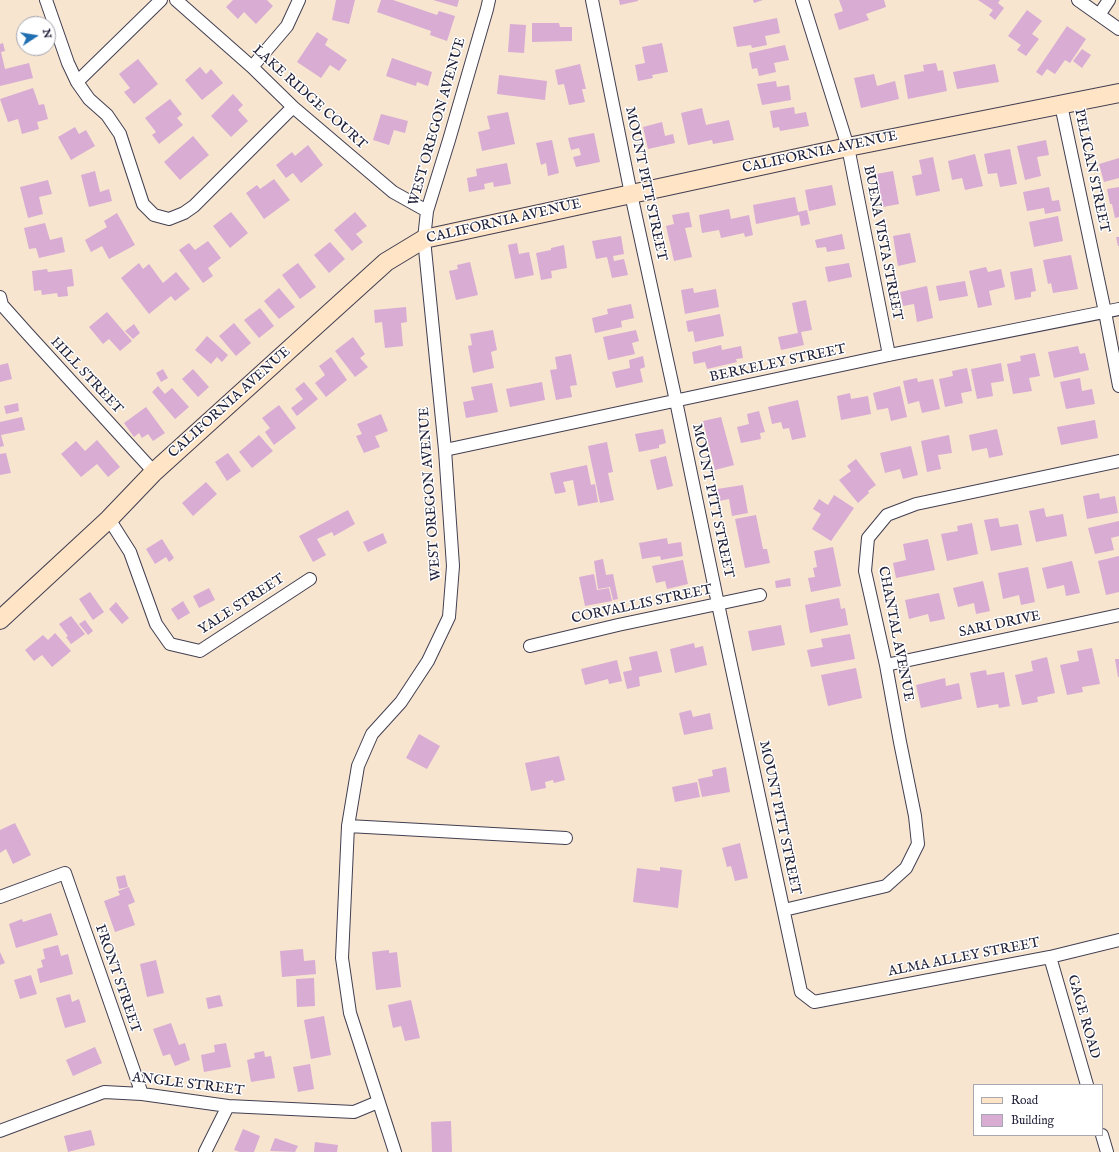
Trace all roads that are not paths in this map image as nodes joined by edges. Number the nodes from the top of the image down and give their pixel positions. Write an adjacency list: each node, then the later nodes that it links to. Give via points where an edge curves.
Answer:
1 (46, 0): 13 (street)
2 (161, 0): 13 (street)
3 (176, 0): 12 (street, LAKE RIDGE COURT)
4 (299, 0): 12 (street, via 287,26)
5 (489, 0): 19 (street, WEST OREGON AVENUE)
6 (592, 0): 18 (street, MOUNT PITT STREET)
7 (802, 0): 17 (street, BUENA VISTA STREET)
8 (1078, 0): 10 (street)
9 (1109, 0): 10 (street)
10 (1099, 15): 11 (street)
11 (1119, 29)
12 (252, 67): 16 (street, LAKE RIDGE COURT)
13 (77, 82): 16 (street, via 89,99 107,115 120,134 143,204 154,215 169,219 194,206)
14 (1119, 93): 15 (street, CALIFORNIA AVENUE)
15 (1061, 105): 17 (street, CALIFORNIA AVENUE); 23 (street, PELICAN STREET)
16 (293, 107): 19 (street, LAKE RIDGE COURT, via 393,192)
17 (848, 147): 18 (street, CALIFORNIA AVENUE); 24 (street, BUENA VISTA STREET)
18 (631, 194): 20 (street, CALIFORNIA AVENUE); 26 (street, MOUNT PITT STREET)
19 (427, 210): 20 (street, WEST OREGON AVENUE)
20 (424, 239): 27 (street, WEST OREGON AVENUE); 29 (street, CALIFORNIA AVENUE, via 386,262)
21 (0, 297): 29 (street, HILL STREET, via 2,304 27,333)
22 (1119, 309): 23 (street, BERKELEY STREET)
23 (1105, 312): 24 (street, BERKELEY STREET); 25 (street, PELICAN STREET)
24 (889, 355): 26 (street, BERKELEY STREET)
25 (1119, 386)
26 (676, 401): 27 (street, BERKELEY STREET); 33 (street, MOUNT PITT STREET)
27 (445, 450): 38 (street, WEST OREGON AVENUE, via 453,566 449,617 428,661 401,702 372,734 358,766)
28 (1119, 461): 37 (street, CHANTAL AVENUE, via 916,504 887,515 868,538 865,571)
29 (154, 472): 30 (street, CALIFORNIA AVENUE)
30 (109, 519): 31 (street, YALE STREET, via 130,552 156,624 170,644 200,651); 35 (street, CALIFORNIA AVENUE)
31 (310, 579)
32 (760, 595): 33 (street, CORVALLIS STREET)
33 (718, 604): 36 (street, CORVALLIS STREET); 41 (street, MOUNT PITT STREET)
34 (1119, 615): 37 (street, SARI DRIVE)
35 (0, 620)
36 (530, 646)
37 (886, 665): 41 (street, CHANTAL AVENUE, via 918,844 906,868 886,886)
38 (348, 826): 39 (street); 47 (street, WEST OREGON AVENUE, via 342,958 350,1013)
39 (566, 838)
40 (0, 897): 46 (street, FRONT STREET, via 65,873)
41 (784, 910): 44 (street, MOUNT PITT STREET, via 801,992)
42 (1119, 940): 43 (street, ALMA ALLEY STREET)
43 (1050, 957): 44 (street, ALMA ALLEY STREET); 45 (street, GAGE ROAD)
44 (814, 1002)
45 (1087, 1084)
46 (142, 1094): 48 (street, ANGLE STREET); 49 (street, ANGLE STREET, via 104,1092)
47 (378, 1102): 48 (street, ANGLE STREET, via 354,1112); 52 (street, WEST OREGON AVENUE)
48 (228, 1106): 51 (street)
49 (0, 1131)
50 (1102, 1136): 53 (street)
51 (205, 1152)
52 (395, 1152)
53 (1107, 1152)

